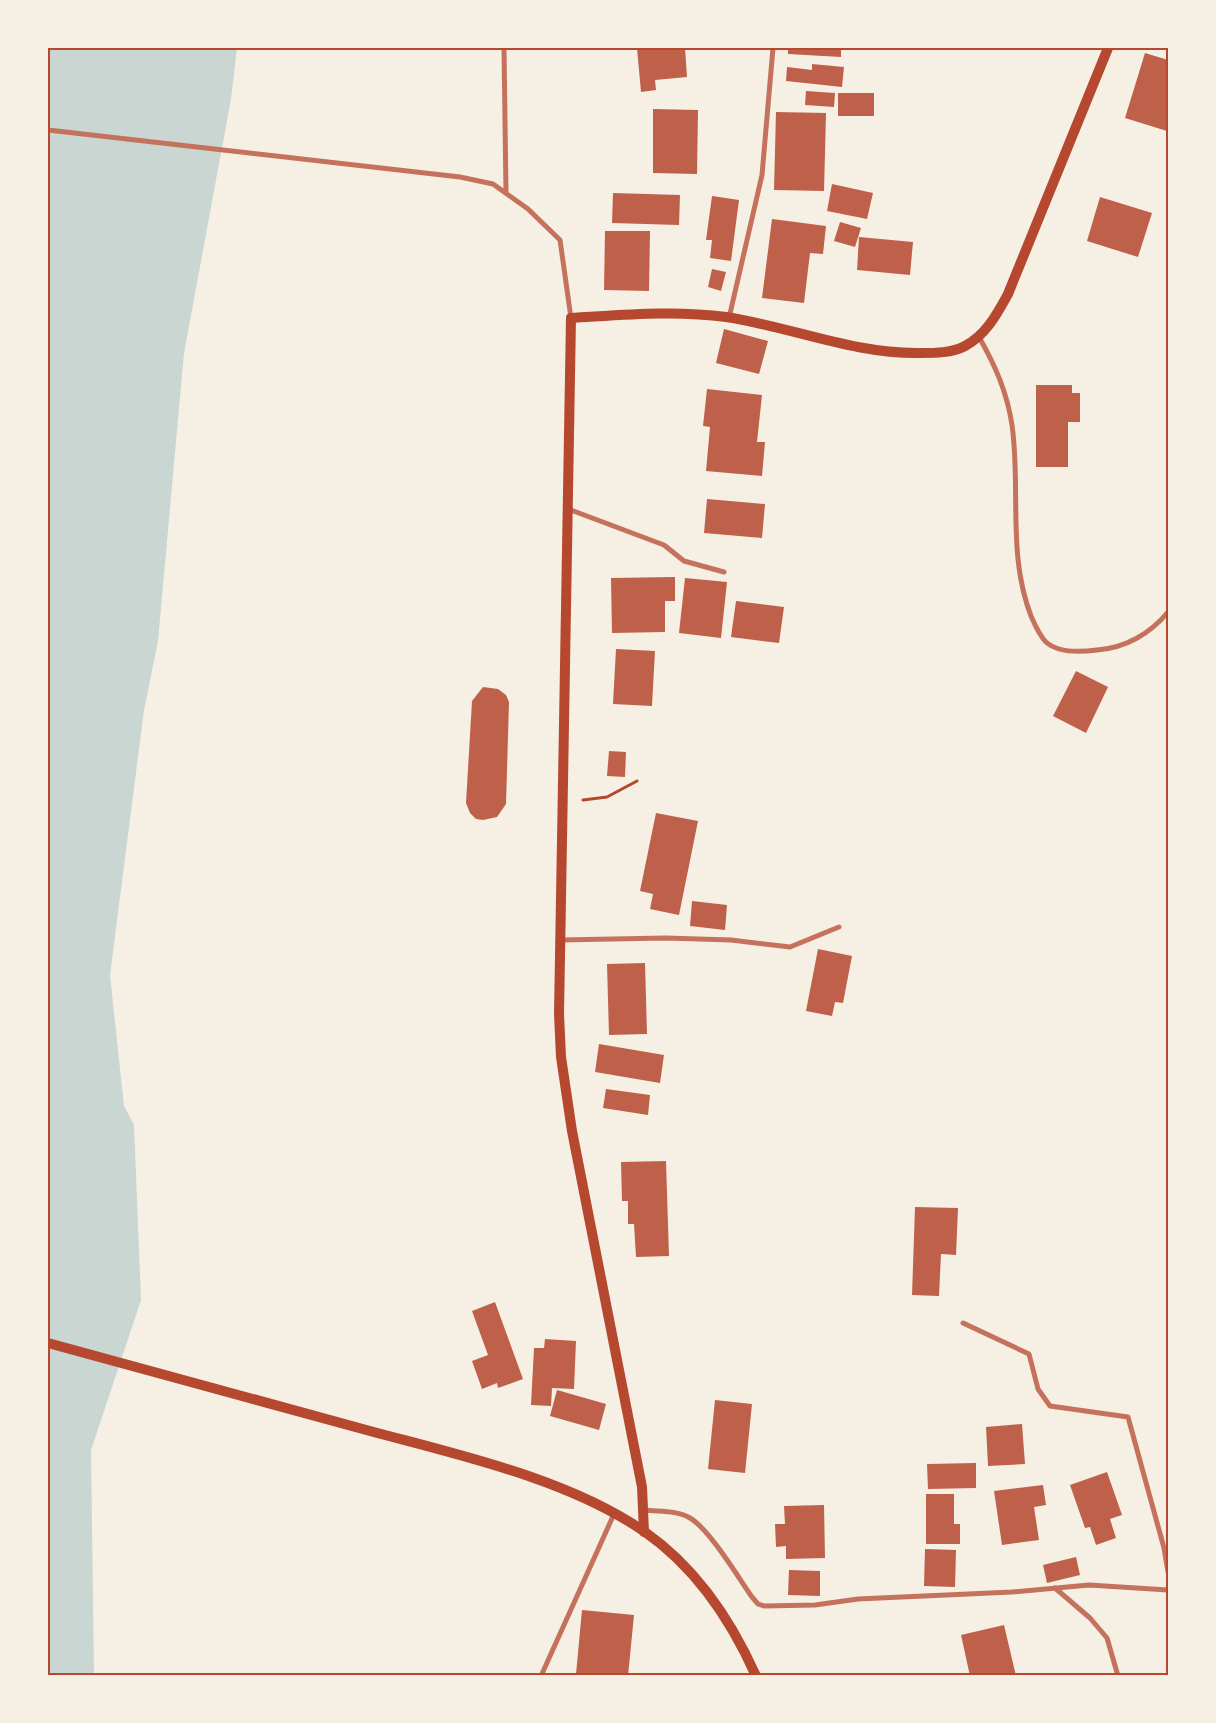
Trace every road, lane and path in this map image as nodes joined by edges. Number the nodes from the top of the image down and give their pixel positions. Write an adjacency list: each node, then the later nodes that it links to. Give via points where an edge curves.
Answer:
1 (504, 48): 5 (street)
2 (773, 48): 7 (street, via 762,175)
3 (1108, 48): 8 (main road, via 1008,294 985,331)
4 (48, 130): 5 (street, via 460,177 493,184)
5 (506, 193): 6 (street, via 560,240)
6 (570, 318): 7 (main road, via 671,312); 9 (main road)
7 (729, 318): 8 (main road, via 899,354 954,350 966,346)
8 (978, 336): 11 (street, via 1000,379 1011,423 1021,586 1037,630 1047,643 1063,649 1080,652 1110,649 1145,633)
9 (568, 509): 10 (street, via 664,545 684,561); 13 (main road)
10 (724, 572)
11 (1168, 612)
12 (637, 781): 13 (path, via 607,797)
13 (562, 804): 15 (main road)
14 (839, 928): 15 (street, via 790,947 731,940 666,938)
15 (560, 940): 18 (main road, via 559,1014 566,1096 632,1428)
16 (963, 1323): 21 (street, via 1029,1354 1038,1389 1050,1406 1128,1417)
17 (48, 1343): 19 (main road, via 420,1444 551,1485)
18 (644, 1510): 20 (main road); 22 (street, via 691,1518 729,1563 752,1597 764,1606)
19 (614, 1514): 20 (main road); 24 (street)
20 (644, 1532): 25 (main road, via 670,1551 696,1578 733,1632)
21 (1168, 1572)
22 (1055, 1588): 23 (street, via 1089,1585); 26 (street, via 1090,1618 1107,1638)
23 (1168, 1590)
24 (541, 1676)
25 (756, 1676)
26 (1118, 1676)

